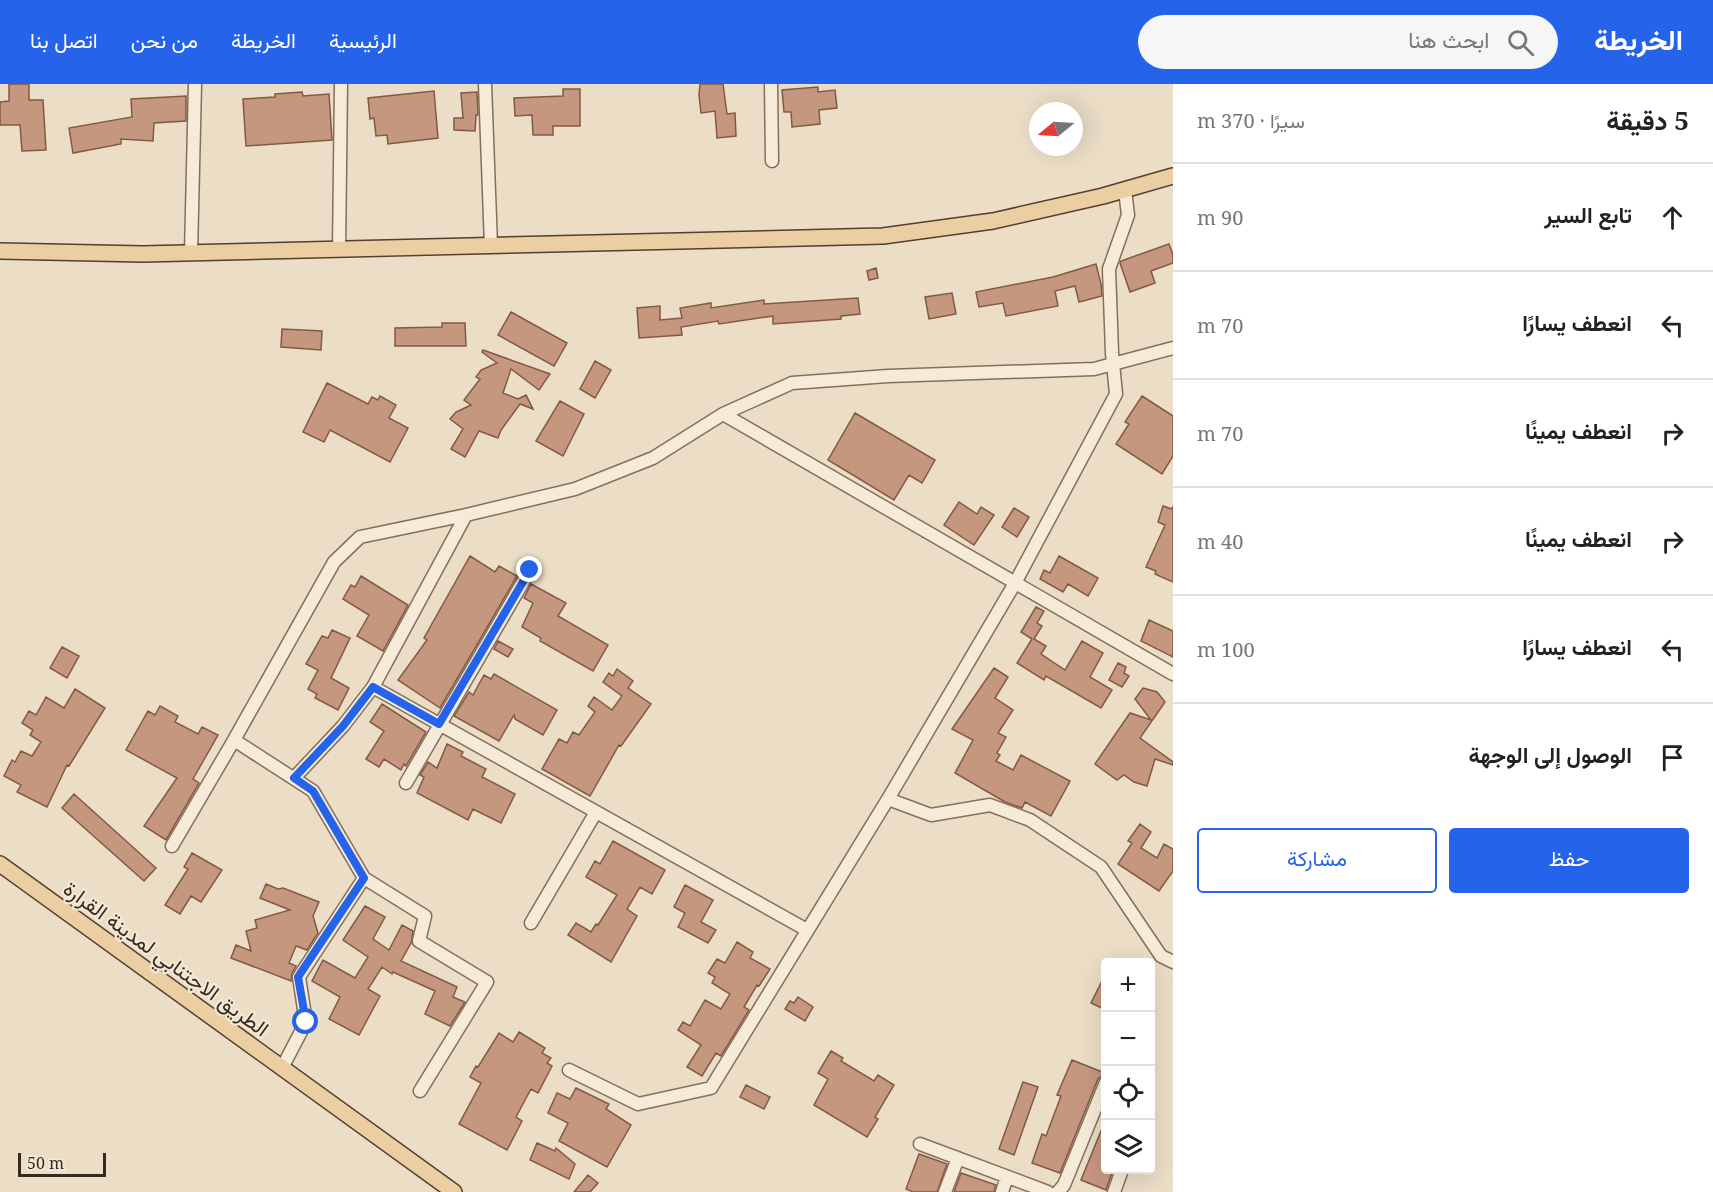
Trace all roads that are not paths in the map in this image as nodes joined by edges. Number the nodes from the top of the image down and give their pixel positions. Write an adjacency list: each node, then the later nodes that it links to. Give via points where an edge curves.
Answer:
1 (195, 84): 11 (street)
2 (341, 84): 9 (street)
3 (485, 84): 8 (street)
4 (771, 84): 5 (street)
5 (772, 161)
6 (1173, 176): 7 (main road)
7 (1125, 190): 8 (main road, via 993,221 883,236); 13 (street, via 1128,215 1109,269)
8 (491, 246): 9 (main road)
9 (339, 250): 11 (main road)
10 (0, 251): 11 (main road)
11 (191, 253)
12 (1173, 348): 13 (street)
13 (1113, 364): 14 (street, via 1094,369 792,383); 17 (street, via 1116,394)
14 (723, 414): 15 (street, via 653,458 633,466 574,489); 17 (street)
15 (466, 515): 19 (street); 21 (street, via 360,537 334,562)
16 (530, 570): 20 (street)
17 (1015, 583): 18 (street); 24 (street)
18 (1173, 674)
19 (373, 687): 20 (street); 22 (street)
20 (439, 724): 23 (street); 25 (street)
21 (234, 740): 22 (street); 26 (street)
22 (294, 778): 28 (street, via 313,791)
23 (406, 783)
24 (888, 799): 30 (street); 31 (street, via 931,815 990,805 1030,820 1101,867 1161,956)
25 (596, 812): 29 (street); 30 (street)
26 (172, 846)
27 (0, 864): 32 (main road, الطريق الاجتنابي لمدينة القرارة)
28 (364, 878): 32 (street, via 298,977 306,1022); 34 (street, via 425,916 419,941 487,982)
29 (531, 923)
30 (807, 930): 33 (street, via 711,1088 638,1104)
31 (1173, 962)
32 (282, 1068): 40 (main road, الطريق الاجتنابي لمدينة القرارة)
33 (568, 1070)
34 (420, 1091)
35 (1101, 1094): 44 (street)
36 (920, 1144): 37 (street)
37 (958, 1158): 39 (street); 41 (street)
38 (1121, 1174): 45 (street)
39 (1008, 1177): 42 (street); 43 (street)
40 (454, 1192)
41 (945, 1192)
42 (1002, 1192)
43 (1048, 1192)
44 (1058, 1192)
45 (1114, 1192)

